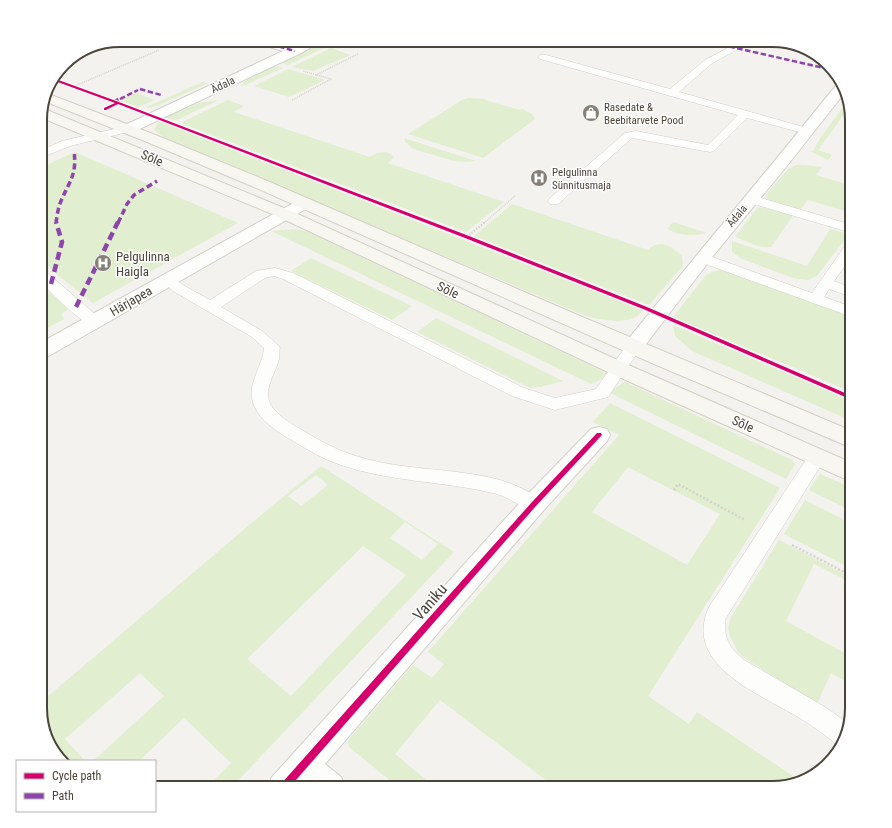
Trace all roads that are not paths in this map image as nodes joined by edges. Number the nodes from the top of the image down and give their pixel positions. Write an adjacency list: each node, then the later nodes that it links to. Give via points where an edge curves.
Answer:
1 (280, 47): 4 (street)
2 (302, 47): 4 (street, Ädala)
3 (737, 47): 7 (lane, via 708,62)
4 (294, 51): 11 (street, Ädala)
5 (543, 56): 7 (lane)
6 (839, 91): 12 (street, Ädala)
7 (672, 92): 9 (lane)
8 (50, 99): 11 (main road, Sõle)
9 (746, 113): 12 (lane); 16 (lane, via 710,149 636,134 629,135)
10 (47, 115): 13 (main road, Sõle)
11 (128, 129): 13 (lane); 17 (main road, Sõle)
12 (807, 131): 15 (street, Ädala)
13 (98, 135): 14 (lane); 18 (main road, Sõle)
14 (47, 151)
15 (750, 199): 19 (lane); 20 (street, Ädala)
16 (554, 201)
17 (305, 203): 18 (street, Härjapea); 31 (main road, Sõle)
18 (285, 214): 24 (street, Härjapea); 33 (main road, Sõle)
19 (845, 227)
20 (702, 258): 27 (lane); 31 (street, Ädala)
21 (845, 259): 22 (lane)
22 (829, 279): 25 (lane); 26 (lane); 27 (lane)
23 (47, 280): 30 (lane, via 76,307)
24 (168, 280): 28 (lane); 30 (street, Härjapea)
25 (845, 280)
26 (845, 289)
27 (815, 298): 29 (lane)
28 (210, 307): 33 (lane, via 261,274 275,272 288,276 511,389 555,404 602,393); 38 (lane, via 257,334 272,347 260,397 265,410 283,427 317,448 346,460 381,469 496,486)
29 (845, 309)
30 (96, 320): 32 (street, Härjapea)
31 (633, 347): 33 (lane); 35 (main road, Sõle)
32 (47, 348)
33 (617, 368): 36 (main road, Sõle)
34 (599, 435): 38 (street, Vaniku)
35 (845, 437)
36 (817, 457): 37 (main road, Sõle); 39 (lane, via 713,622 716,641 723,654 746,674 827,721)
37 (845, 470)
38 (534, 504): 40 (street, Vaniku)
39 (840, 732)
40 (293, 777): 41 (street)
41 (306, 781)

